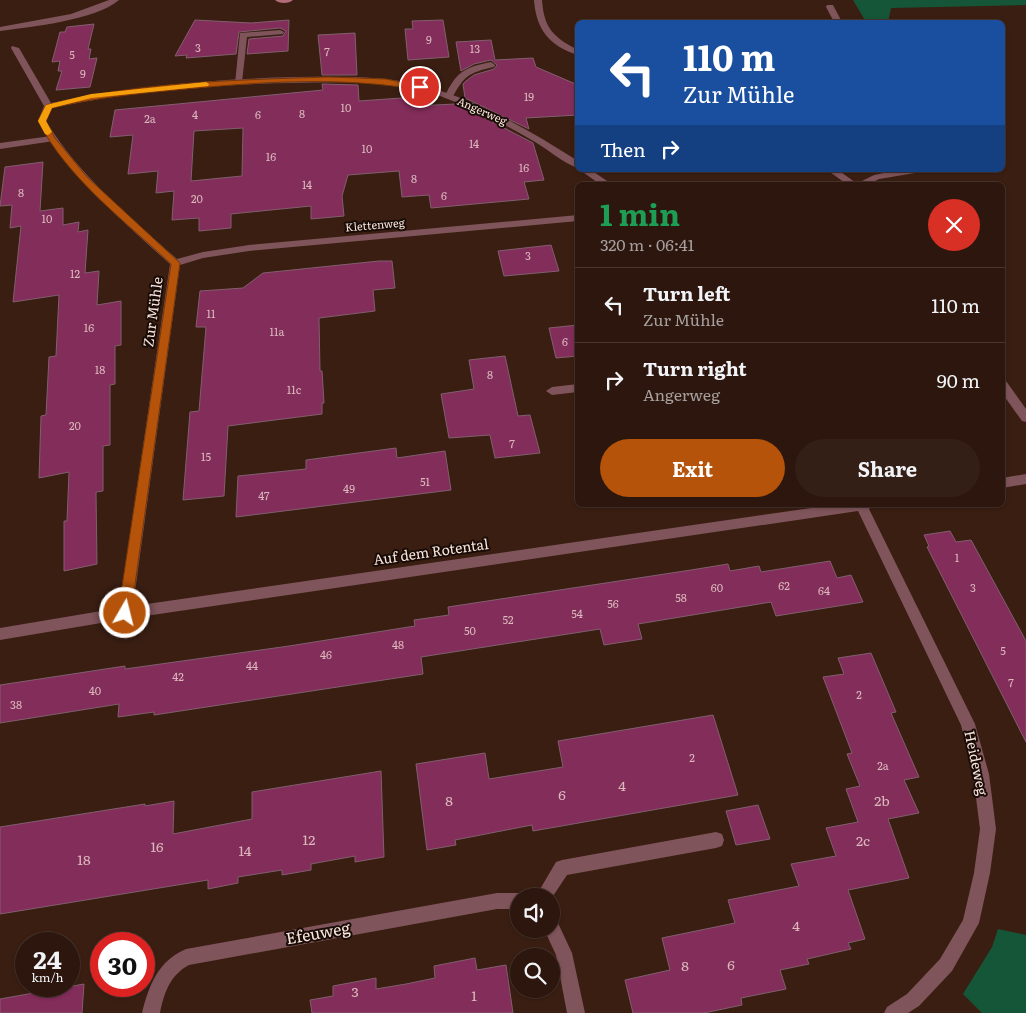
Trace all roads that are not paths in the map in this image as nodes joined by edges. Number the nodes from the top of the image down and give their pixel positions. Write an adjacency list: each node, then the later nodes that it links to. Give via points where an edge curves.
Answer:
1 (115, 0): 7 (street, via 97,10)
2 (279, 0): 3 (main road)
3 (289, 0)
4 (538, 0): 10 (street, via 542,26 555,41)
5 (830, 7): 6 (street)
6 (837, 20)
7 (0, 29)
8 (280, 32): 12 (street, via 243,35)
9 (15, 48): 14 (street)
10 (575, 51)
11 (491, 65): 13 (street, via 465,72 456,79)
12 (238, 82): 13 (street, Angerweg, via 386,81); 14 (street, Angerweg, via 91,96)
13 (449, 96): 17 (street, Angerweg, via 524,130)
14 (48, 106): 15 (street, Zur Mühle, via 42,121)
15 (51, 139): 16 (street); 25 (street, Zur Mühle, via 84,179)
16 (0, 146)
17 (575, 163)
18 (588, 172): 21 (street)
19 (835, 172): 22 (street)
20 (909, 172): 23 (street)
21 (603, 182)
22 (850, 182)
23 (866, 182)
24 (575, 218): 25 (street, Klettenweg, via 249,248)
25 (175, 263): 34 (street, Zur Mühle)
26 (575, 388): 28 (street)
27 (1005, 388): 29 (street)
28 (552, 391)
29 (1026, 418)
30 (1026, 479): 31 (street)
31 (1005, 482)
32 (849, 507): 34 (street, Auf dem Rotental)
33 (864, 507): 42 (street, Heideweg, via 968,724 981,774 988,828 971,923 946,965 913,1000)
34 (125, 613): 35 (street, Auf dem Rotental)
35 (0, 634)
36 (716, 840): 37 (street, via 562,868)
37 (549, 888)
38 (510, 901): 40 (street, Efeuweg, via 181,959 164,976)
39 (556, 938): 41 (street, via 564,953)
40 (151, 1013)
41 (576, 1013)
42 (893, 1013)

